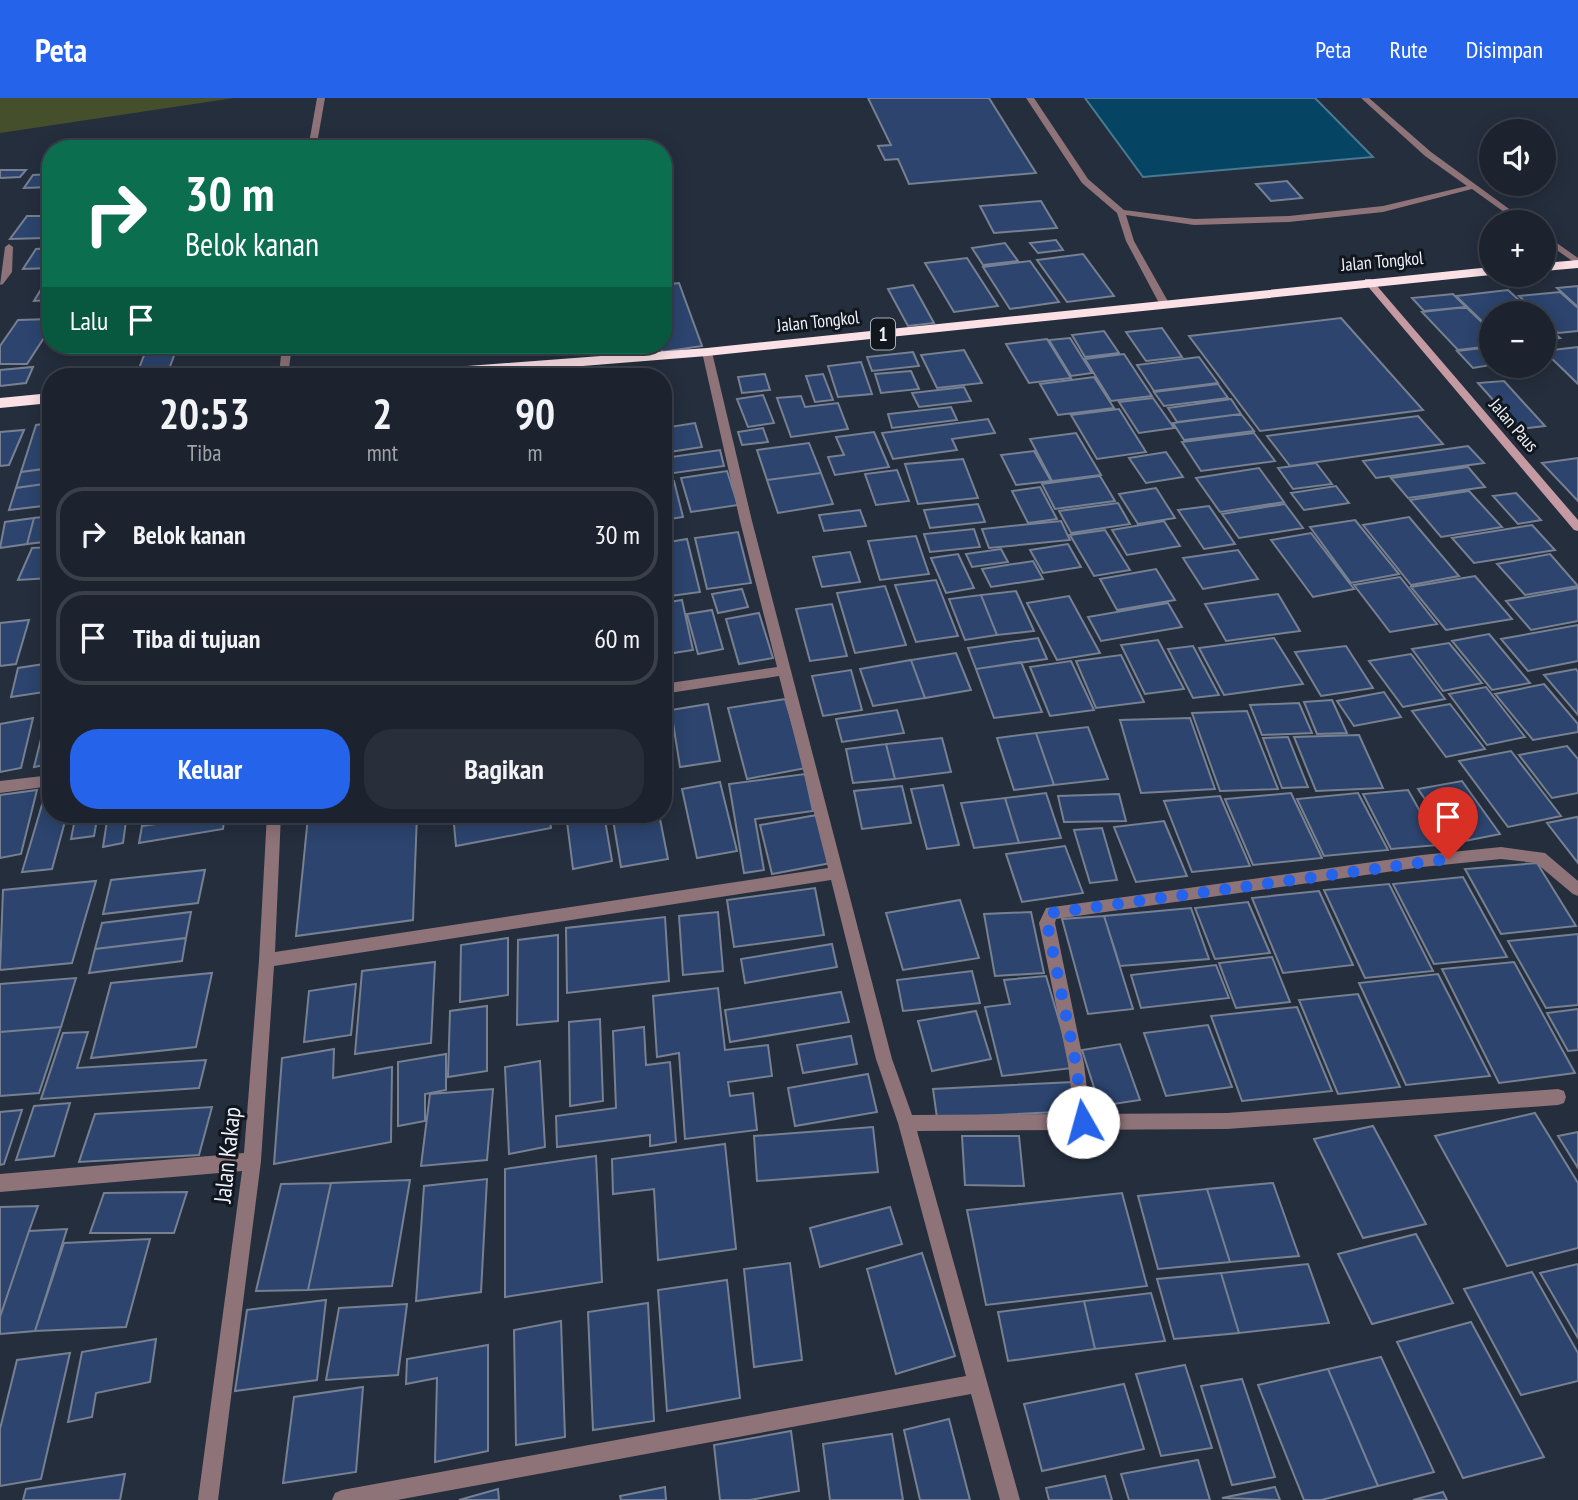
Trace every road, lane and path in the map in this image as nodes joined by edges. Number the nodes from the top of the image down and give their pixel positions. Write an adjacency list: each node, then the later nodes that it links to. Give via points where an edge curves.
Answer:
1 (321, 98): 4 (street)
2 (1030, 98): 7 (street, via 1085,181)
3 (1365, 98): 5 (street)
4 (314, 140)
5 (1472, 187): 6 (street); 7 (street, via 1383,209 1289,219 1194,222)
6 (1506, 210)
7 (1121, 212): 15 (street, via 1130,241)
8 (1556, 246): 10 (street)
9 (9, 247): 14 (street, via 7,272)
10 (1578, 263): 11 (highway)
11 (1556, 266)
12 (1479, 272): 13 (highway, Jalan Tongkol / 1)
13 (1368, 281): 15 (highway, Jalan Tongkol / 1); 20 (main road, Jalan Paus)
14 (0, 282)
15 (1165, 304): 16 (highway, Jalan Tongkol / 1)
16 (707, 352): 17 (highway, Jalan Tongkol / 1); 21 (street)
17 (519, 368)
18 (42, 399): 19 (highway)
19 (0, 403)
20 (1578, 527)
21 (785, 670): 22 (street); 26 (street)
22 (672, 688)
23 (42, 781): 24 (street)
24 (0, 787)
25 (274, 823): 28 (street, Jalan Kakap)
26 (838, 873): 28 (street); 31 (street, via 884,1059)
27 (1578, 890): 30 (street, via 1540,857 1501,853 1051,913 1047,923)
28 (267, 960): 32 (street, Jalan Kakap)
29 (1558, 1097): 30 (street, via 1227,1121)
30 (1083, 1122): 31 (street)
31 (906, 1123): 34 (street)
32 (253, 1161): 33 (street); 35 (street, Jalan Kakap)
33 (0, 1183)
34 (978, 1383): 36 (street); 37 (street)
35 (208, 1500)
36 (342, 1500)
37 (1010, 1500)

